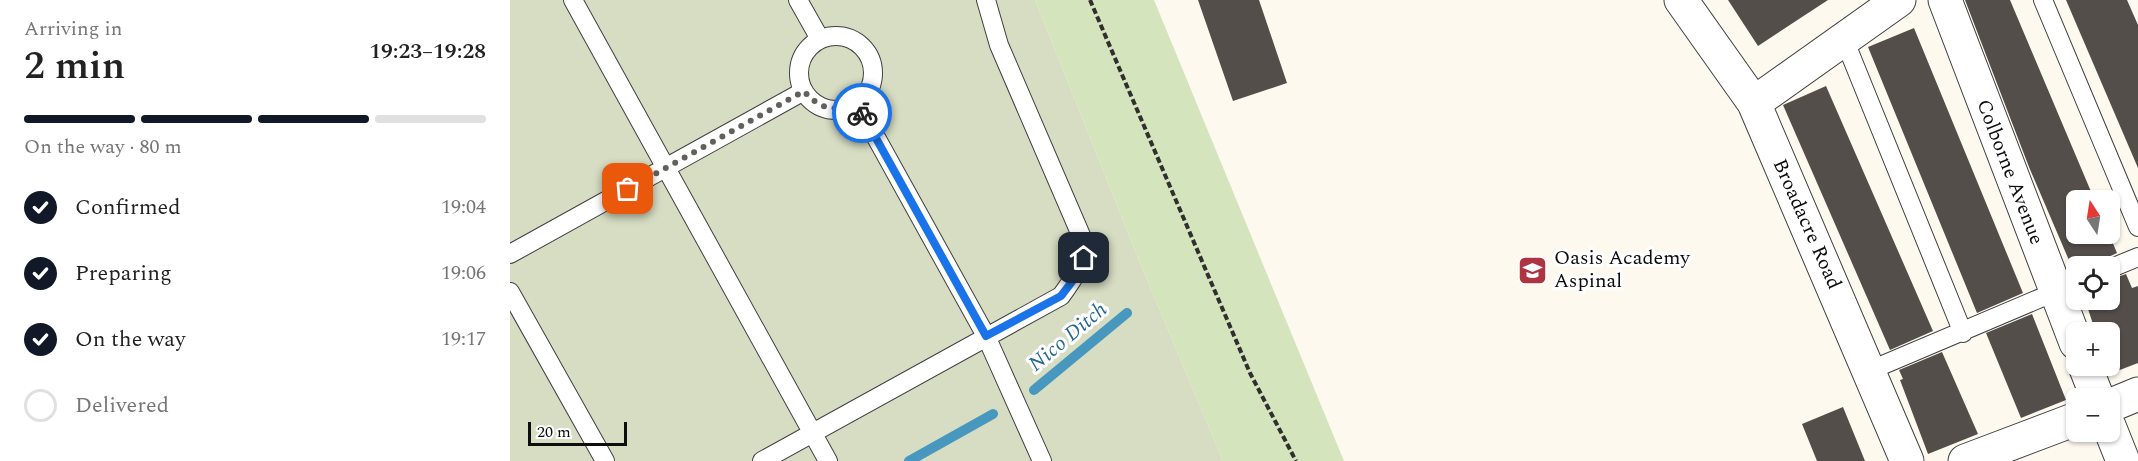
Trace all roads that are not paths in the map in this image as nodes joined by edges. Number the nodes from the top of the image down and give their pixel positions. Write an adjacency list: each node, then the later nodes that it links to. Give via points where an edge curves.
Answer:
1 (573, 0): 13 (lane)
2 (798, 0): 8 (lane)
3 (986, 0): 21 (lane, via 999,45 1083,240 1084,258 1061,296)
4 (1681, 0): 12 (street, Broadacre Road)
5 (1899, 0): 9 (street)
6 (1946, 0): 18 (street, Colborne Avenue)
7 (2043, 0): 14 (lane)
8 (820, 39): 10 (lane, via 803,56 800,80); 11 (lane, via 845,37 865,49 872,66 872,84)
9 (1844, 39): 12 (street); 20 (lane)
10 (804, 91): 11 (lane, via 822,107 846,109); 13 (lane)
11 (857, 103): 21 (lane)
12 (1754, 103): 22 (street, Broadacre Road)
13 (667, 167): 15 (lane); 26 (lane)
14 (2138, 227)
15 (510, 254)
16 (2138, 257): 17 (lane)
17 (2120, 264)
18 (2066, 288): 20 (lane)
19 (510, 292): 28 (lane)
20 (1963, 333): 22 (lane)
21 (986, 336): 26 (lane); 31 (lane)
22 (1871, 370): 32 (street, Broadacre Road)
23 (2138, 394): 24 (street)
24 (2120, 401)
25 (2066, 422): 33 (street)
26 (812, 432): 29 (lane); 30 (lane)
27 (2115, 442): 34 (street)
28 (605, 461)
29 (762, 461)
30 (828, 461)
31 (1042, 461)
32 (1907, 461)
33 (1965, 461)
34 (2122, 461)

